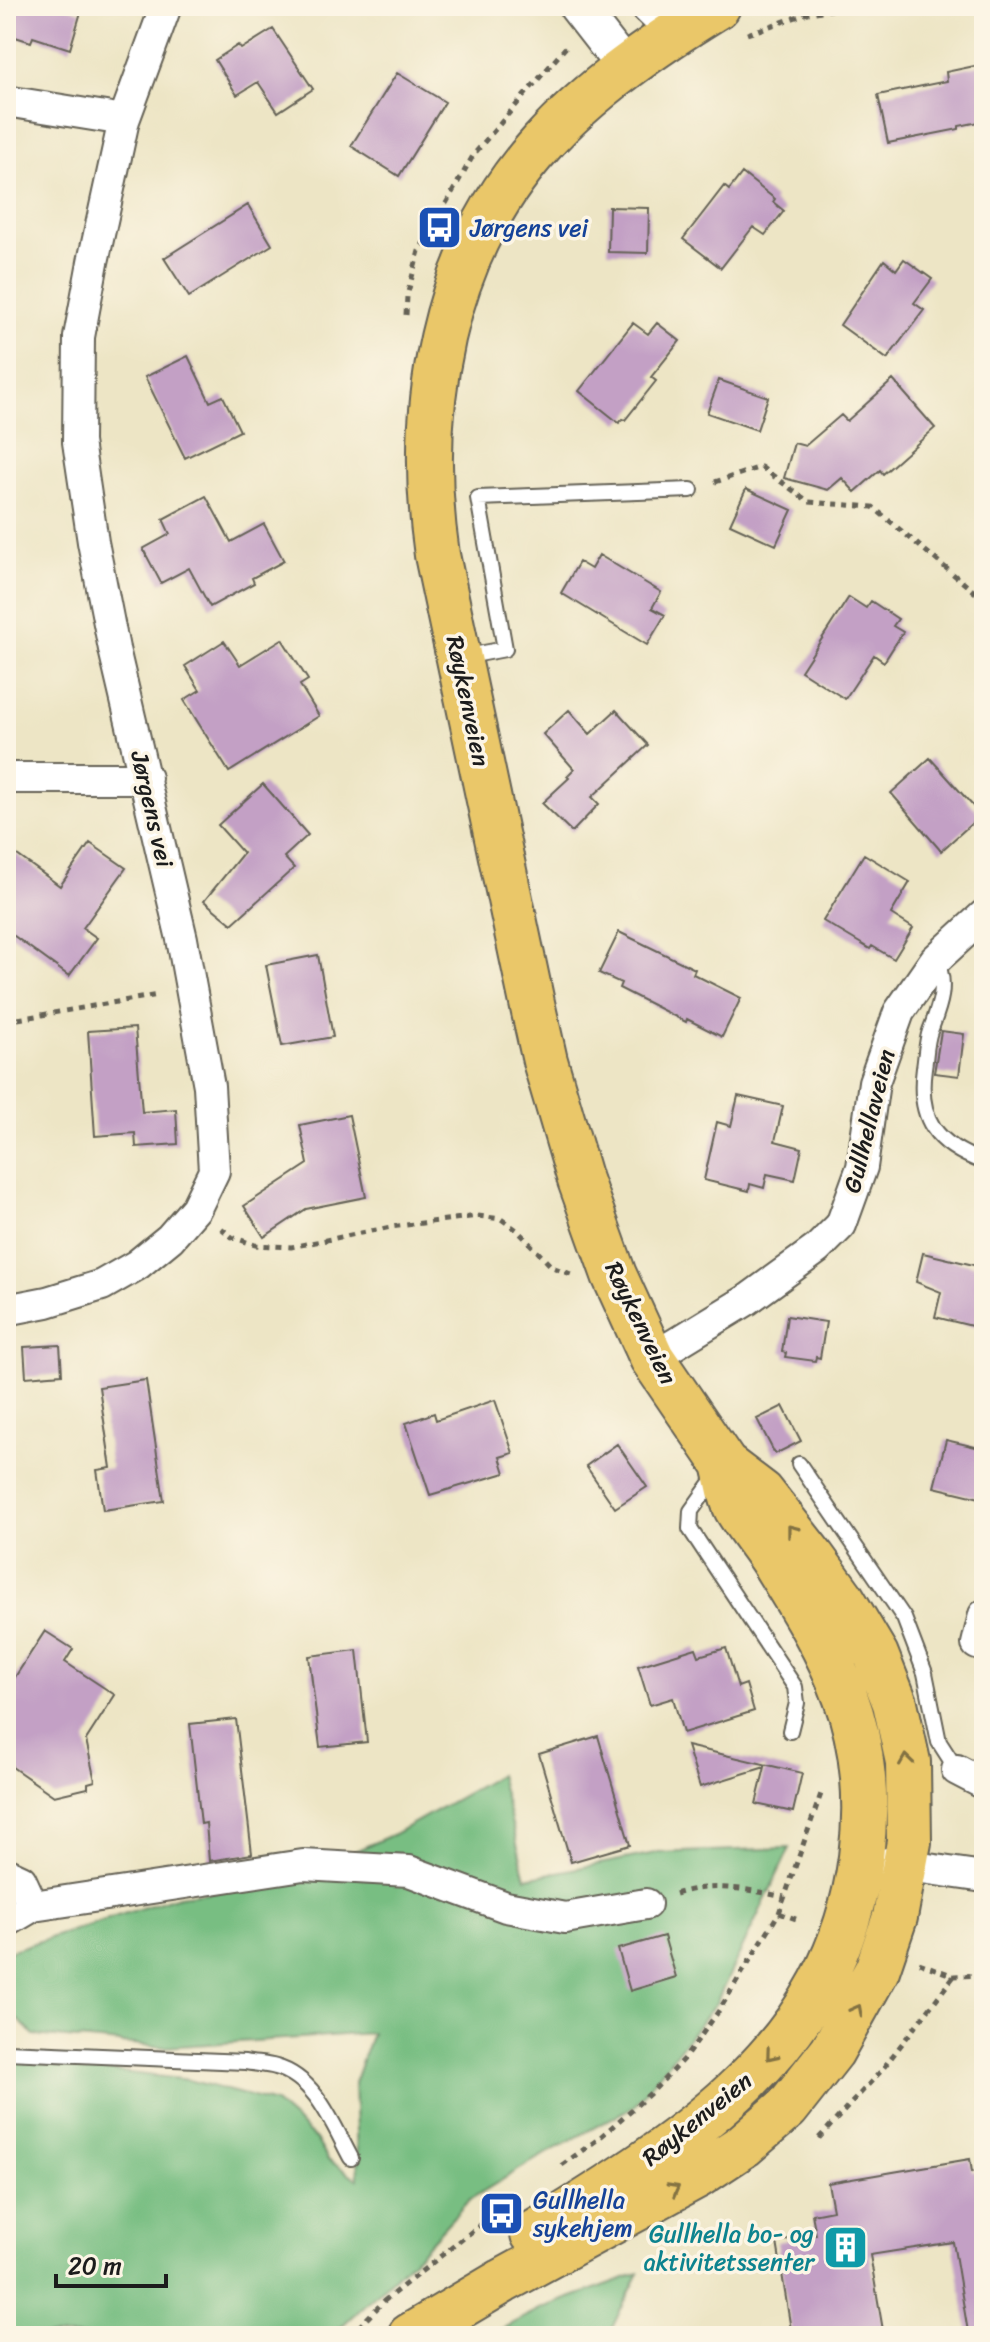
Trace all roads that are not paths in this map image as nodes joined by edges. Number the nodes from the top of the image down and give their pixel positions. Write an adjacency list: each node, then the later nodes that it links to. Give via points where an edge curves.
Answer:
1 (166, 6): 7 (street, Jørgens vei)
2 (577, 6): 5 (street)
3 (663, 19): 4 (main road, Røykenveien); 5 (main road, Røykenveien)
4 (727, 22)
5 (626, 69): 9 (main road, Røykenveien, via 574,110 516,174 473,246 446,321 433,392 429,484 437,555)
6 (6, 101): 7 (street)
7 (124, 120): 11 (street, Jørgens vei, via 79,337 78,442 114,649)
8 (691, 490): 9 (lane, via 478,498 505,649)
9 (459, 658): 16 (main road, Røykenveien, via 561,1120 603,1246)
10 (6, 778): 11 (street)
11 (146, 778): 15 (street, Jørgens vei, via 209,1086 214,1171 196,1208 137,1265 102,1285)
12 (984, 915): 13 (street, Gullhellaveien)
13 (935, 960): 14 (lane, via 943,983 929,1034 922,1087 925,1114 946,1143); 16 (street, Gullhellaveien, via 899,1012 874,1082 862,1167 841,1225 747,1300)
14 (984, 1162)
15 (6, 1310)
16 (652, 1358): 18 (main road, Røykenveien)
17 (799, 1464): 22 (lane, via 904,1618 925,1673 939,1742)
18 (725, 1465): 21 (lane, via 691,1511 690,1529 795,1687); 24 (main road, Røykenveien, via 734,1506 811,1625 846,1697 862,1770); 25 (main road, Røykenveien, one-way to 18, via 908,1762 895,1703 876,1655 842,1598 784,1520 762,1493)
19 (984, 1615): 20 (street, via 977,1644)
20 (984, 1646)
21 (790, 1731)
22 (957, 1770): 23 (street)
23 (984, 1784)
24 (861, 1860): 25 (street); 33 (main road, Røykenveien, one-way to 33, via 852,1908 819,1987 749,2080 657,2153 501,2255)
25 (906, 1866): 27 (street); 33 (main road, Røykenveien, one-way to 25, via 697,2176 787,2108 832,2051 865,1995 882,1958)
26 (6, 1873): 29 (street, via 21,1880)
27 (984, 1877)
28 (646, 1904): 29 (street, via 565,1918 506,1907 409,1871 303,1865)
29 (33, 1906): 30 (street)
30 (6, 1922)
31 (6, 2052): 32 (lane, via 277,2067 304,2080)
32 (351, 2158)
33 (410, 2336)

